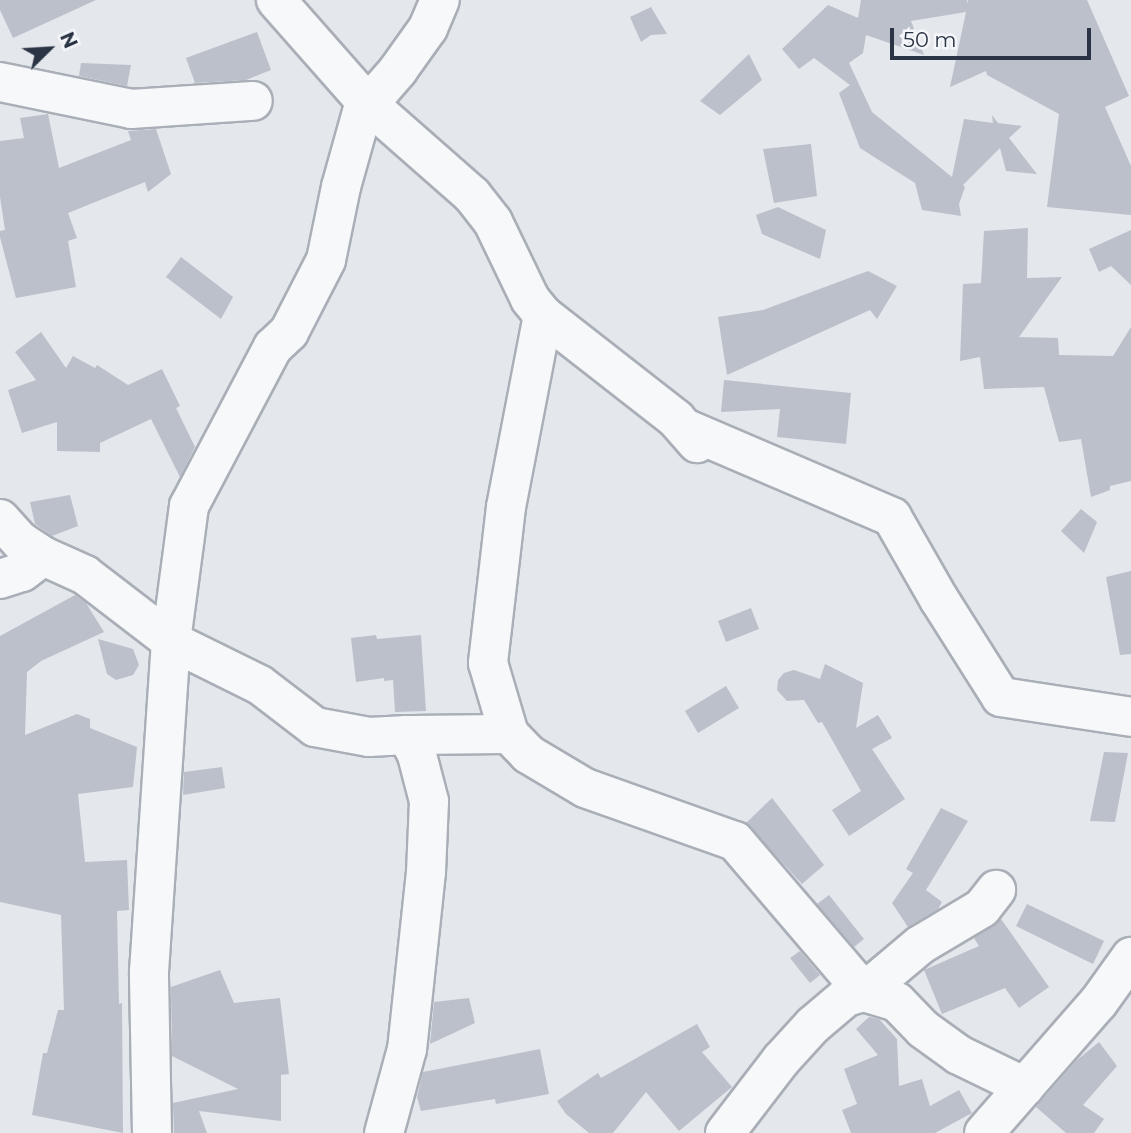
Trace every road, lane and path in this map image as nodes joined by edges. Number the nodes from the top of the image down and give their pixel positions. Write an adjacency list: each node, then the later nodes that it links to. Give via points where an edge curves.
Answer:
1 (276, 0): 5 (street)
2 (440, 0): 5 (street, via 412,50 380,91)
3 (0, 82): 4 (street, via 131,109)
4 (253, 101)
5 (365, 101): 6 (street, via 472,195 493,222 530,299); 10 (street, via 326,260 289,332 273,347 189,506)
6 (543, 315): 11 (street, via 693,436 892,517 1001,697); 12 (street, via 506,508 488,663)
7 (0, 519): 8 (street, via 20,541)
8 (43, 556): 9 (street, via 22,572); 10 (street, via 85,575)
9 (0, 579)
10 (171, 640): 13 (street, via 260,685 315,727 369,737); 19 (street, via 149,972)
11 (1131, 717)
12 (509, 734): 13 (street); 16 (street, via 528,754 585,788 735,841)
13 (407, 735): 18 (street, via 429,801 407,1049)
14 (996, 890): 16 (street, via 982,908 920,945)
15 (1131, 957): 17 (street)
16 (864, 992): 17 (street, via 898,1002 923,1029 959,1055); 20 (street, via 846,997 813,1025)
17 (1025, 1087): 21 (street)
18 (392, 1127)
19 (152, 1133)
20 (725, 1133)
21 (984, 1133)

